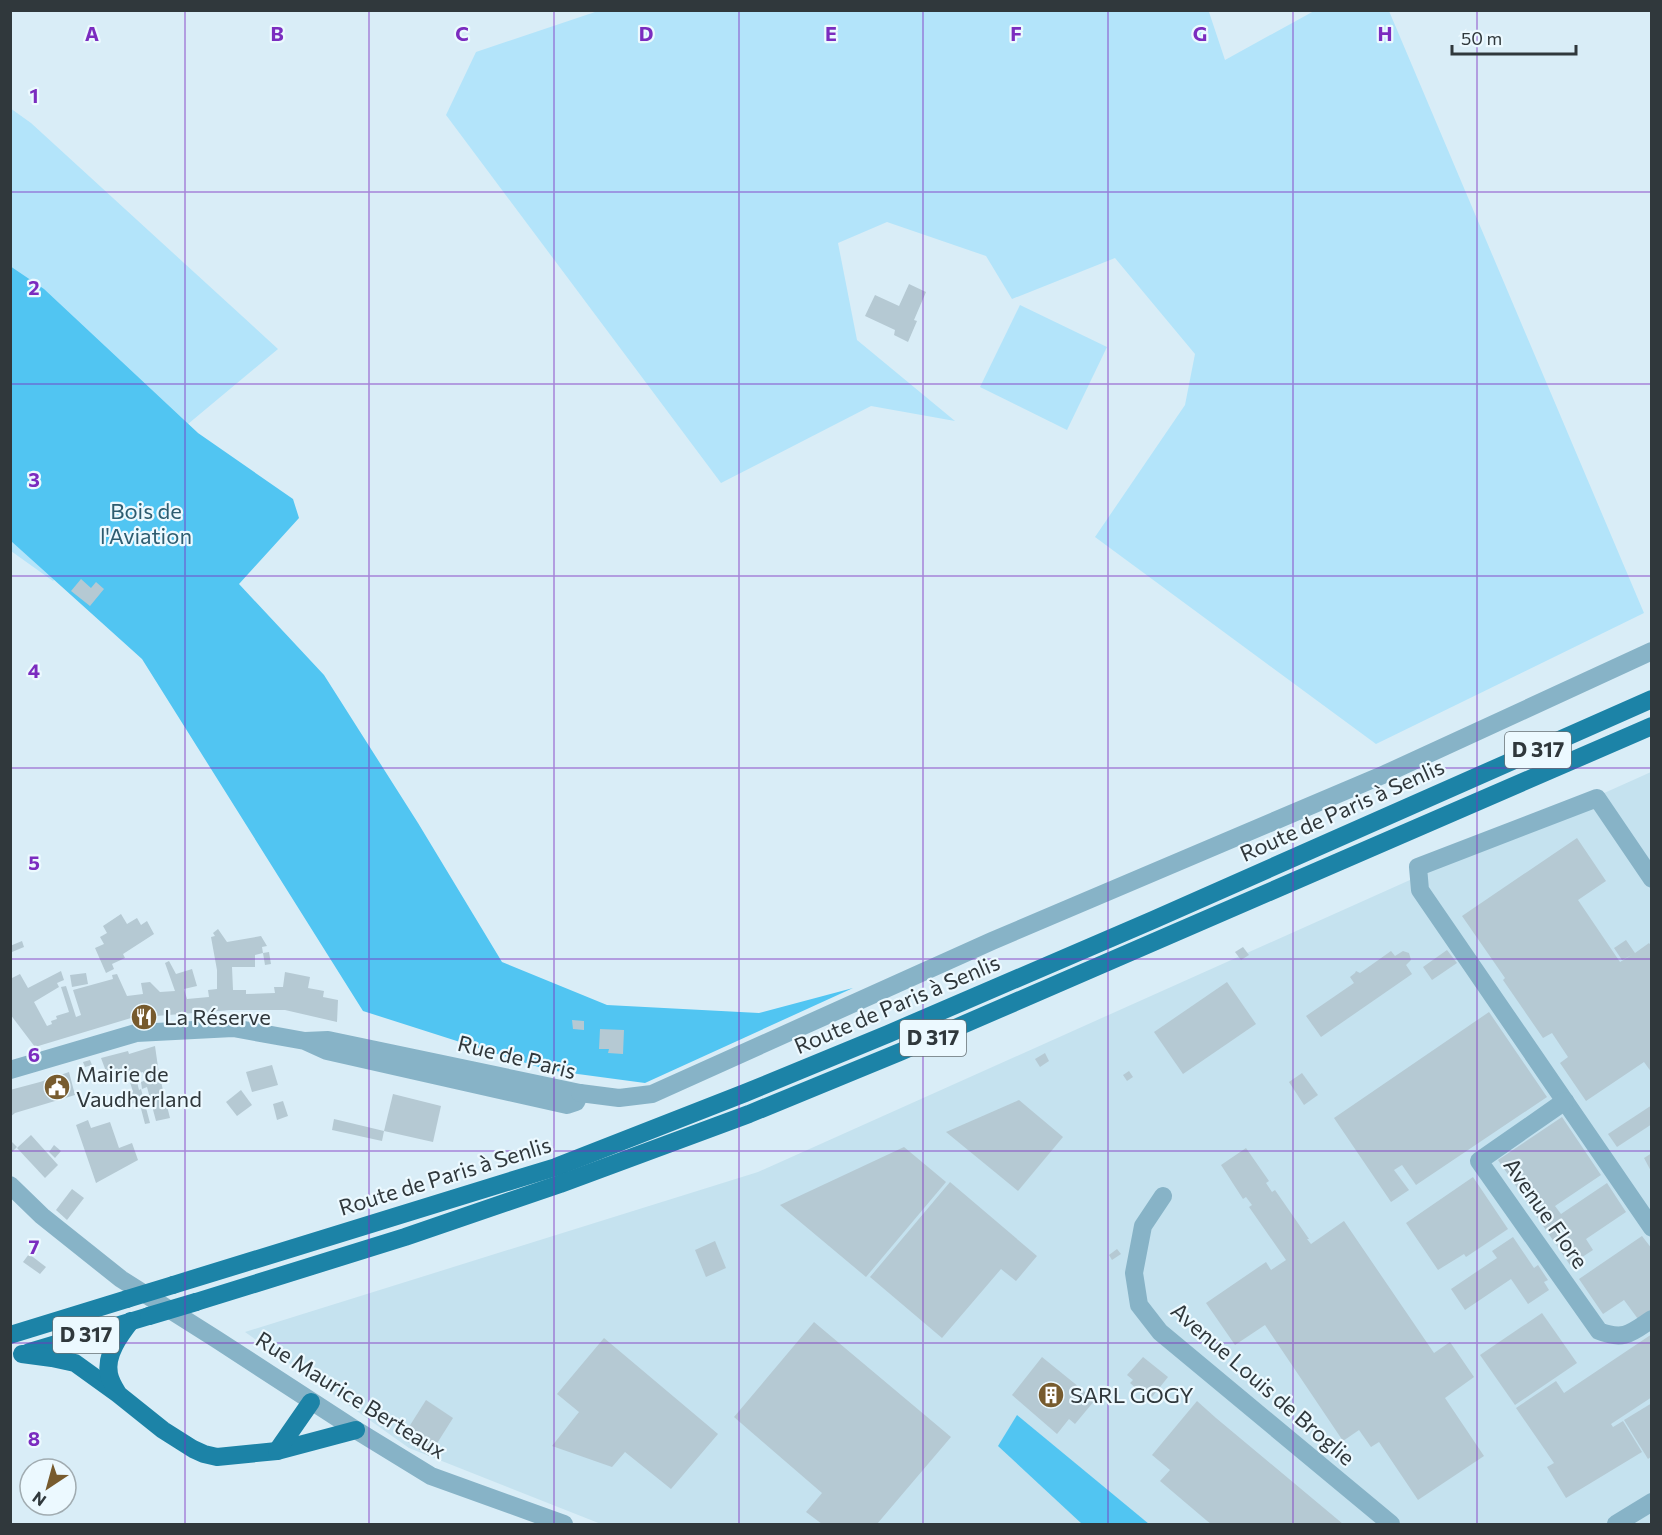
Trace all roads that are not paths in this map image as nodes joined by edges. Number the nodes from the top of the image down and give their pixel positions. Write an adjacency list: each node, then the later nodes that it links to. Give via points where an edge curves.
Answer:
1 (1652, 651): 5 (street, Rue de Paris, via 1385,774 1003,937 652,1094 619,1098 580,1093 576,1102 567,1105 327,1051 305,1041 233,1028 136,1033)
2 (1652, 699): 12 (main road, Route de Paris à Senlis / D 317, bridge, via 1228,887 745,1094 556,1167)
3 (1652, 726): 11 (main road, Route de Paris à Senlis / D 317, bridge, via 922,1043 749,1114 405,1237)
4 (1652, 879): 6 (street, via 1597,798 1418,867 1420,890)
5 (10, 1070)
6 (1565, 1101): 9 (street); 10 (street, Avenue Flore, via 1479,1161 1599,1332 1628,1335)
7 (10, 1185): 15 (street, Rue Maurice Berteaux, via 121,1279)
8 (1163, 1196): 20 (street, Avenue Louis de Broglie, via 1143,1227 1134,1274 1139,1305 1160,1332)
9 (1652, 1228)
10 (1652, 1319)
11 (131, 1321): 13 (main road, D 317); 14 (main road, via 109,1361 109,1375)
12 (10, 1335)
13 (16, 1356): 14 (main road, via 75,1364)
14 (118, 1394): 17 (main road, via 163,1430 204,1454 217,1457)
15 (311, 1402): 16 (street, Rue Maurice Berteaux); 17 (main road)
16 (356, 1431): 17 (main road); 19 (street, Rue Maurice Berteaux, via 431,1476)
17 (277, 1451)
18 (1652, 1502): 21 (street)
19 (564, 1524)
20 (1391, 1524)
21 (1616, 1524)

